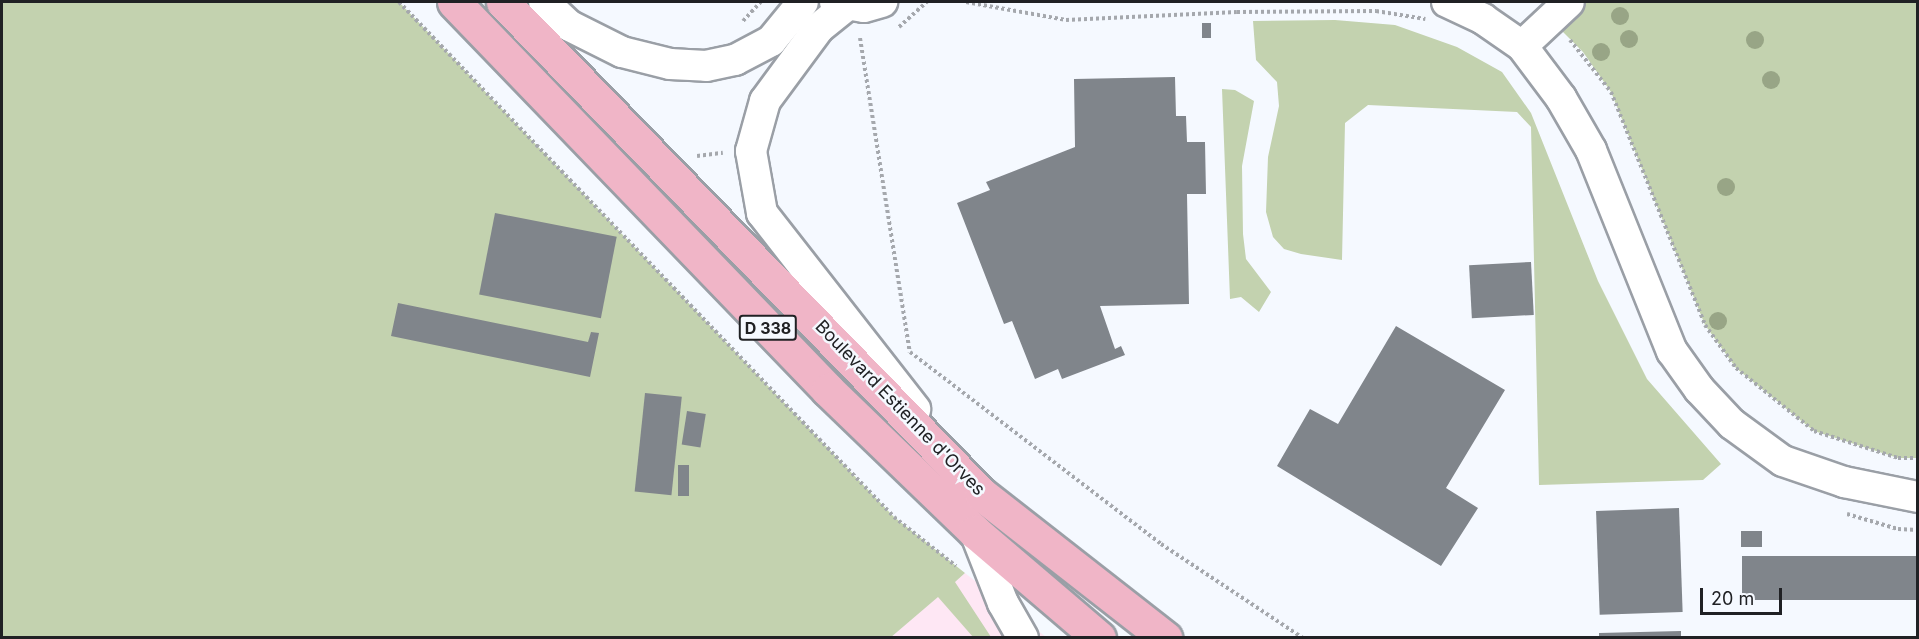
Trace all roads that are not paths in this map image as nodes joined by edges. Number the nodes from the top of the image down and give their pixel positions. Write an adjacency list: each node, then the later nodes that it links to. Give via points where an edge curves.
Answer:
1 (454, 2): 12 (main road, Boulevard Estienne d'Orves / D 338, via 828,390)
2 (503, 2): 10 (main road, Boulevard Estienne d'Orves / D 338)
3 (544, 2): 4 (street, via 570,26 622,52 670,64 706,66 735,60 771,41)
4 (803, 2)
5 (882, 2): 6 (street, via 864,7)
6 (841, 4): 10 (street, via 765,101 751,151 762,213)
7 (1559, 10): 9 (street)
8 (1442, 13): 9 (street, via 1483,19)
9 (1521, 46): 11 (street, via 1561,98 1592,150 1653,311 1672,351 1699,389 1732,424 1784,461 1844,482)
10 (981, 494): 15 (main road, Boulevard Estienne d'Orves / D 338)
11 (1917, 497)
12 (975, 532): 13 (street, via 1003,603); 14 (main road, Boulevard Estienne d'Orves / D 338)
13 (1023, 638)
14 (1099, 638)
15 (1165, 638)

